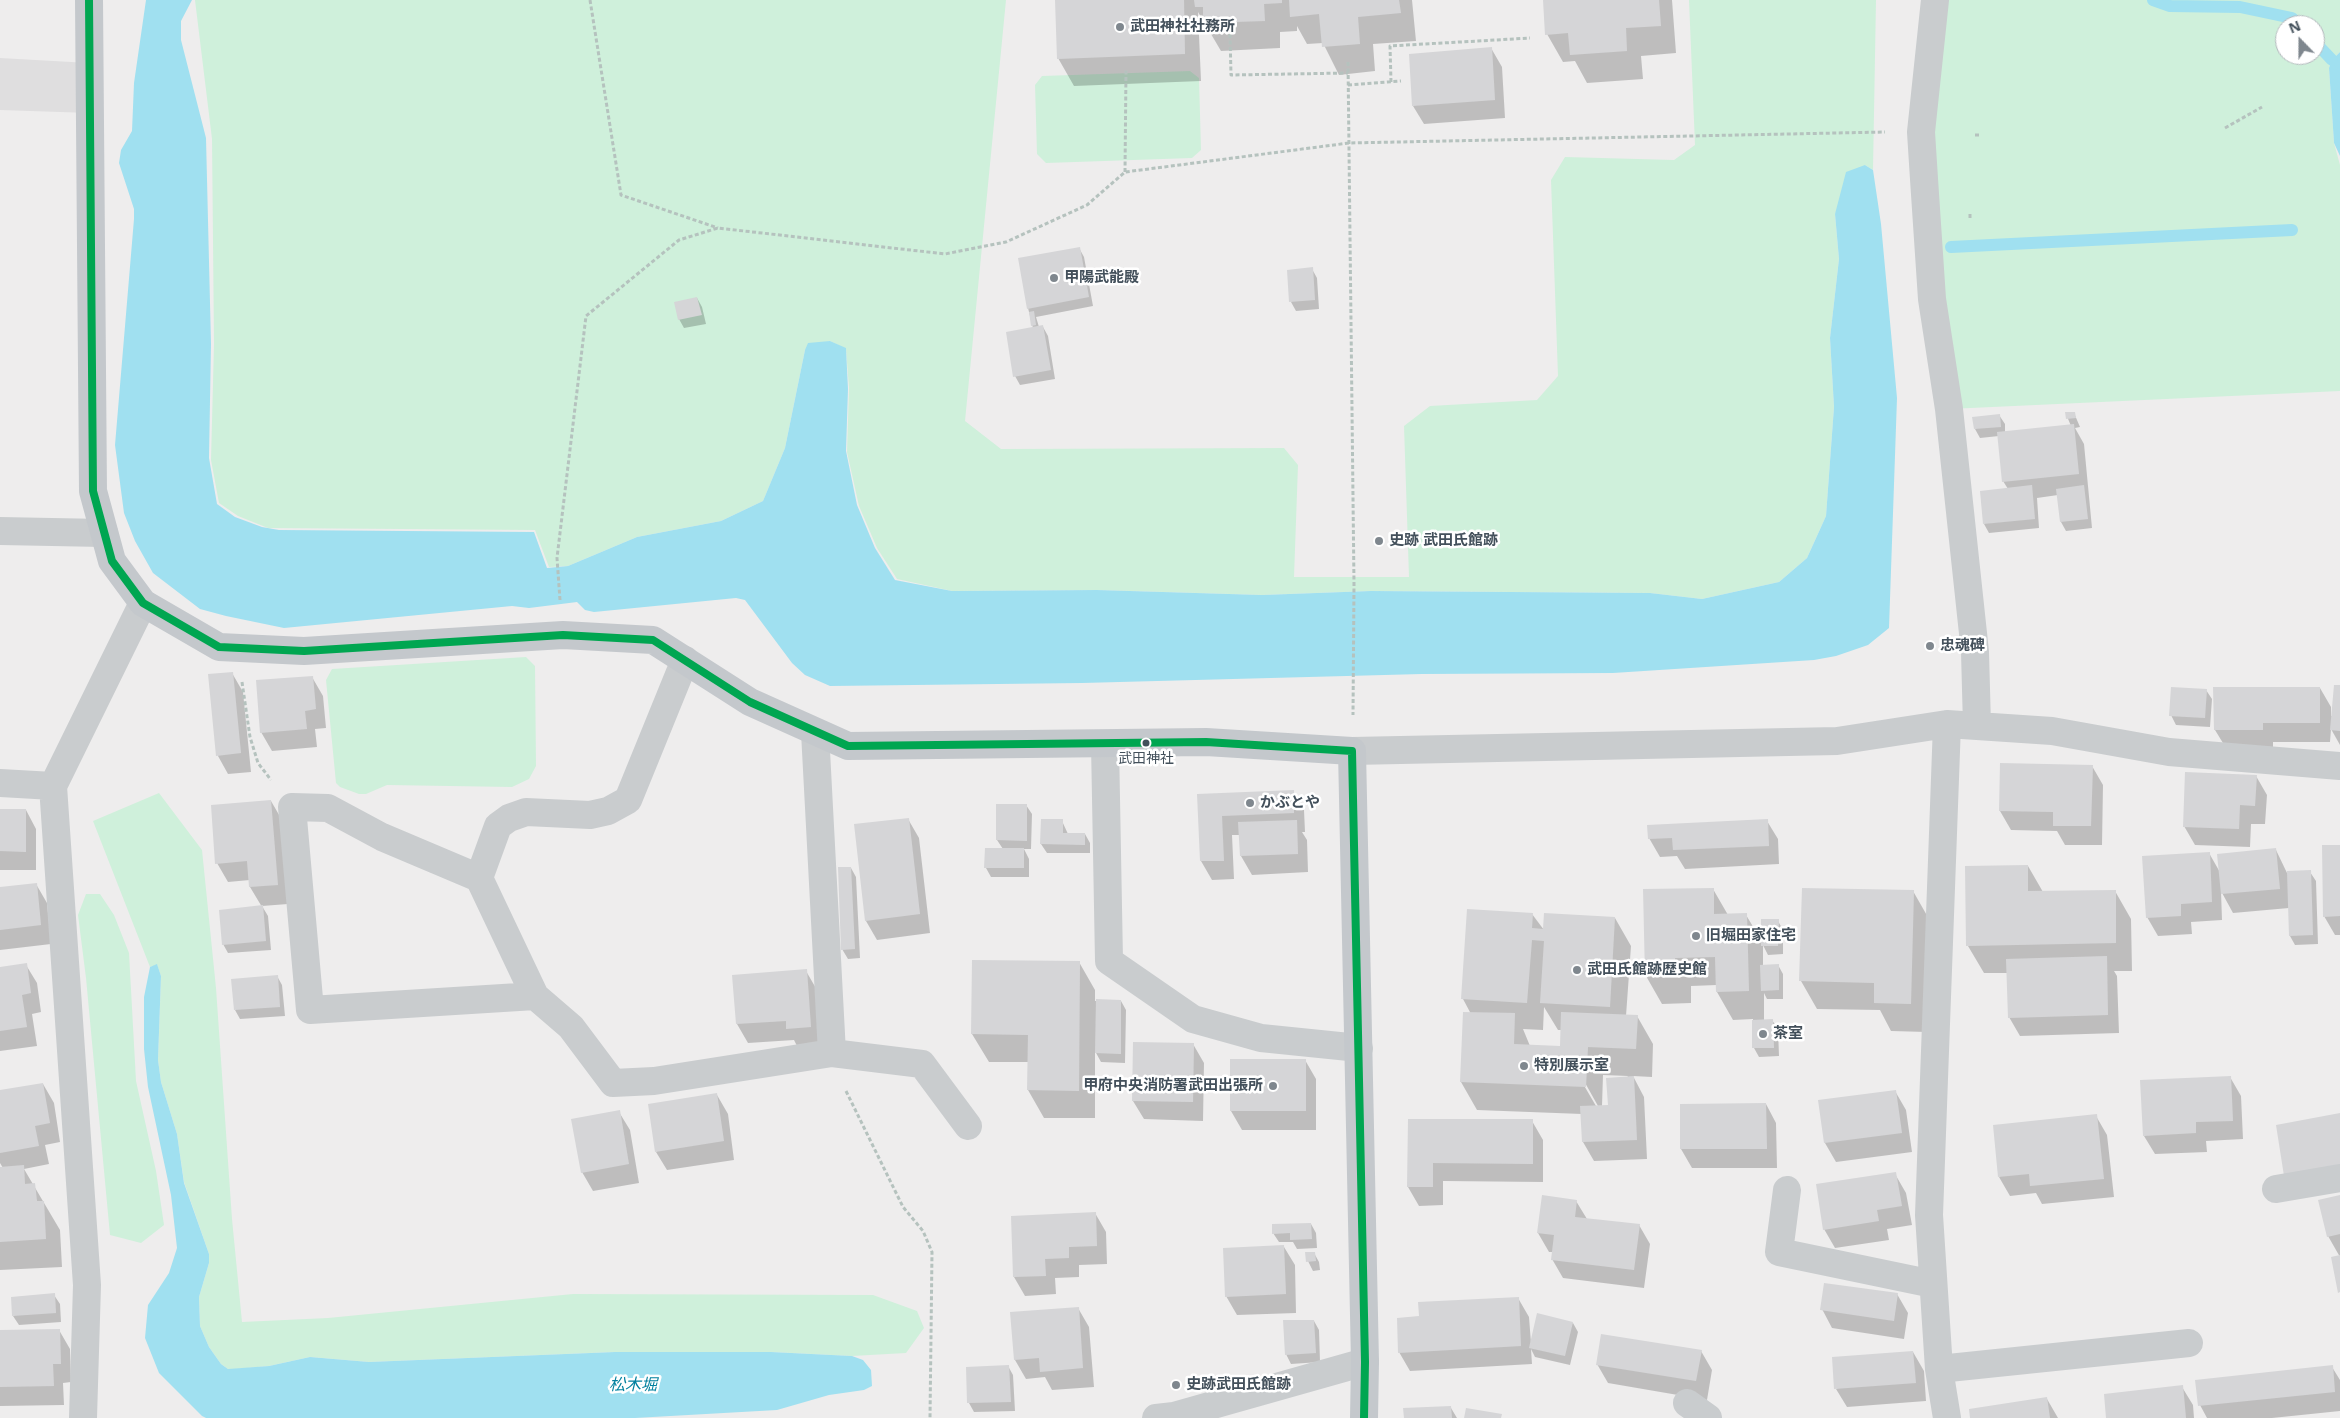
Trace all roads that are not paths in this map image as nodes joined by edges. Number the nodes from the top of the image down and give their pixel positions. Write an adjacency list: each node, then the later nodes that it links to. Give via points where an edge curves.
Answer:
1 (89, 0): 4 (main road, via 93,491)
2 (1935, 0): 8 (street, via 1921,132 1932,299 1949,409 1971,613)
3 (0, 531): 4 (street)
4 (104, 533): 5 (main road, via 112,561)
5 (143, 603): 6 (main road, via 219,647 304,651 563,635 653,640); 14 (street)
6 (685, 660): 9 (main road, via 750,702); 15 (street, via 628,800 608,811 590,815 526,812 509,818 498,826)
7 (1947, 724): 8 (street); 11 (street, via 1837,741); 23 (street, via 1929,1215)
8 (1978, 726): 12 (street, via 2052,731 2169,752)
9 (815, 732): 10 (main road, via 848,746); 18 (street)
10 (1105, 744): 11 (main road, via 1206,742); 17 (street, via 1109,961 1193,1019 1261,1038)
11 (1352, 751): 17 (main road)
12 (2340, 766)
13 (0, 783): 14 (street)
14 (53, 786): 28 (street, via 87,1285)
15 (479, 878): 16 (street); 16 (street, via 382,837 328,808 292,807 310,1010)
16 (536, 996): 18 (street, via 571,1027 613,1083 654,1081)
17 (1358, 1048): 25 (main road)
18 (832, 1053): 19 (street, via 922,1064)
19 (968, 1126)
20 (2340, 1178): 21 (street)
21 (2276, 1189)
22 (1787, 1190): 23 (street, via 1779,1252)
23 (1933, 1284): 26 (street)
24 (2189, 1343): 26 (street)
25 (1365, 1362): 27 (street); 29 (main road)
26 (1939, 1369): 30 (street)
27 (1168, 1417)
28 (83, 1418)
29 (1364, 1418)
30 (1946, 1418)

